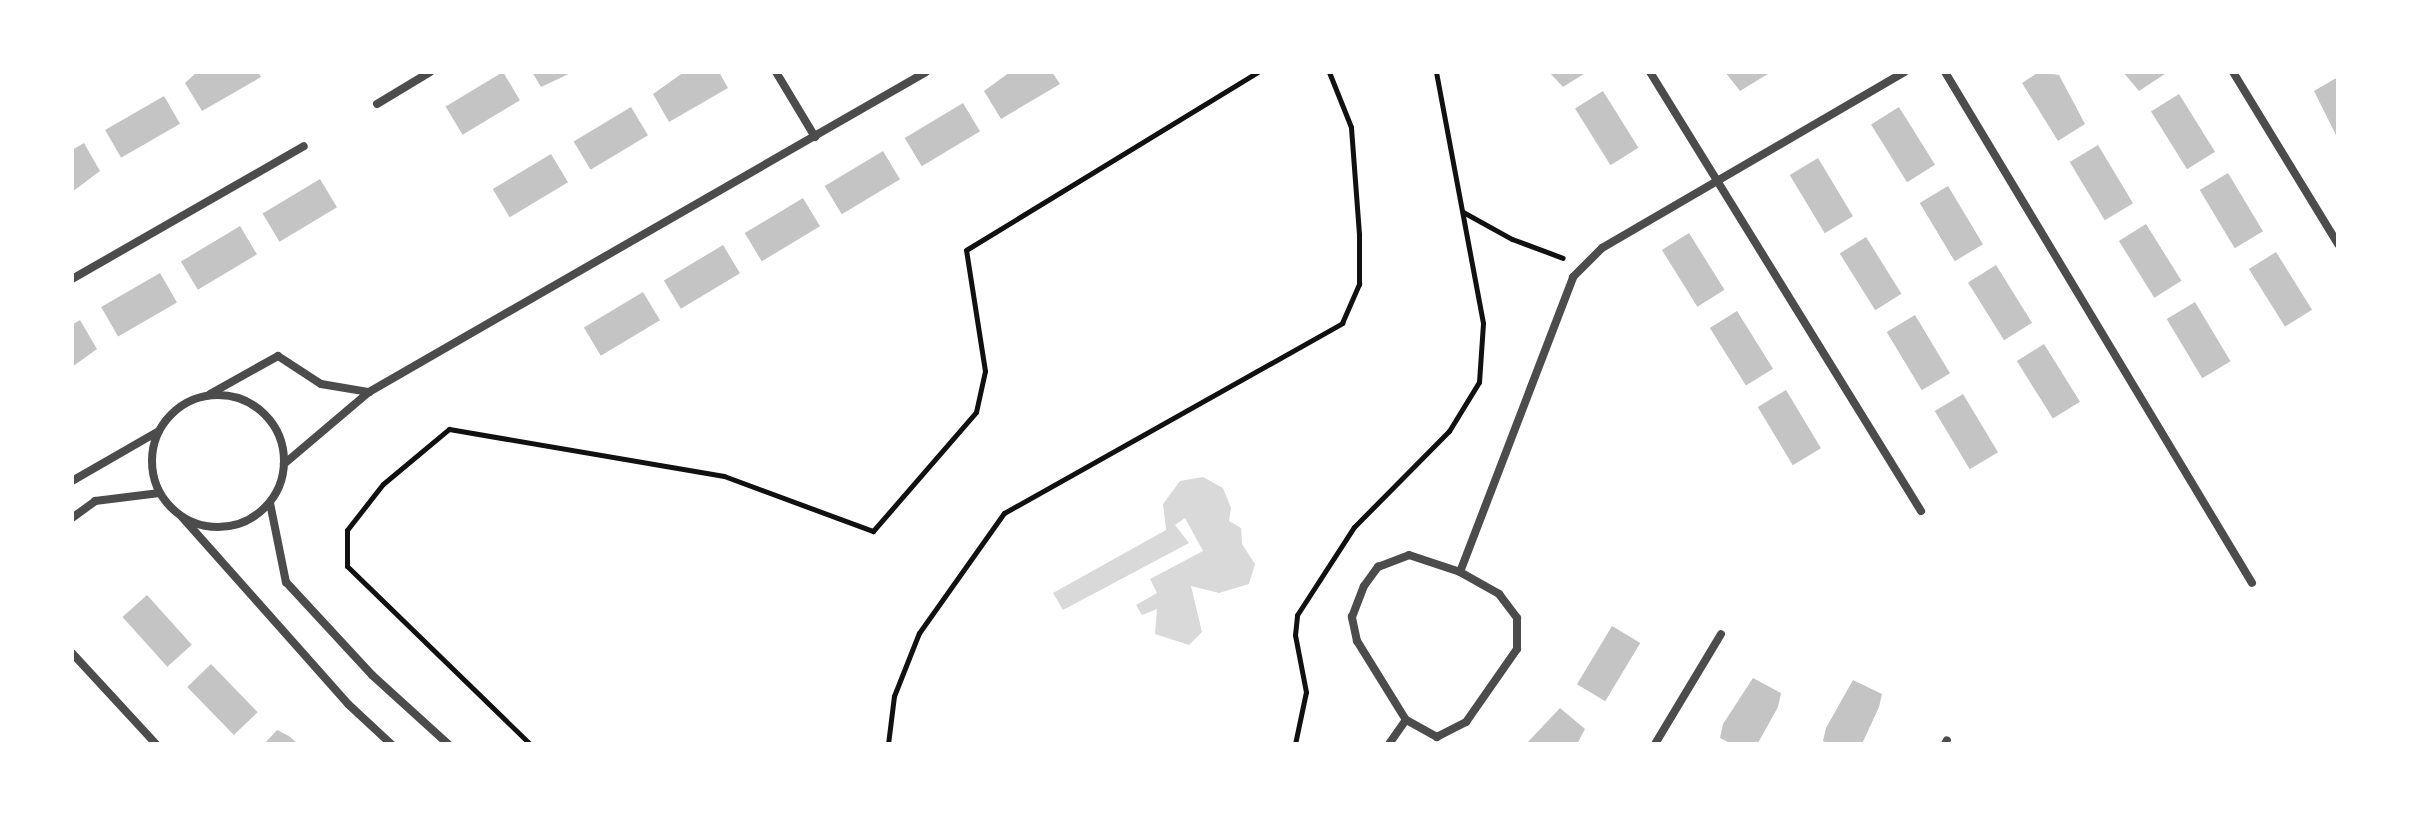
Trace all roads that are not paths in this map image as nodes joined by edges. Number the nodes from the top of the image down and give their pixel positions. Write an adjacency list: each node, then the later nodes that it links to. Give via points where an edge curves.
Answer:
1 (430, 72): 8 (street)
2 (776, 72): 9 (street)
3 (926, 72): 9 (street)
4 (1650, 72): 11 (street)
5 (1904, 72): 11 (street)
6 (1945, 72): 25 (street)
7 (2233, 72): 12 (street)
8 (377, 104)
9 (815, 137): 14 (street)
10 (304, 146): 13 (street)
11 (1716, 181): 21 (street); 24 (street, via 1602,248 1573,277)
12 (2338, 244)
13 (72, 279)
14 (369, 392): 15 (street, via 321,384 278,356); 17 (street)
15 (209, 395): 16 (street, via 179,406); 17 (street, via 241,397 267,415 283,443)
16 (159, 431): 18 (street); 19 (street, via 152,463)
17 (284, 464): 20 (street)
18 (72, 481)
19 (160, 493): 22 (street); 23 (street, via 95,501)
20 (270, 503): 22 (street, via 233,524 212,527); 32 (street, via 286,582 372,675)
21 (1921, 511)
22 (182, 517): 31 (street, via 329,683)
23 (72, 518)
24 (1460, 572): 28 (street, via 1409,555 1378,567 1352,617 1357,641); 29 (street, via 1499,594 1517,618 1517,649 1466,722)
25 (2252, 583)
26 (1721, 634): 34 (street)
27 (72, 653): 30 (street)
28 (1406, 720): 29 (street); 33 (street)
29 (1435, 740)
30 (156, 744)
31 (391, 744)
32 (448, 744)
33 (1389, 744)
34 (1655, 744)

